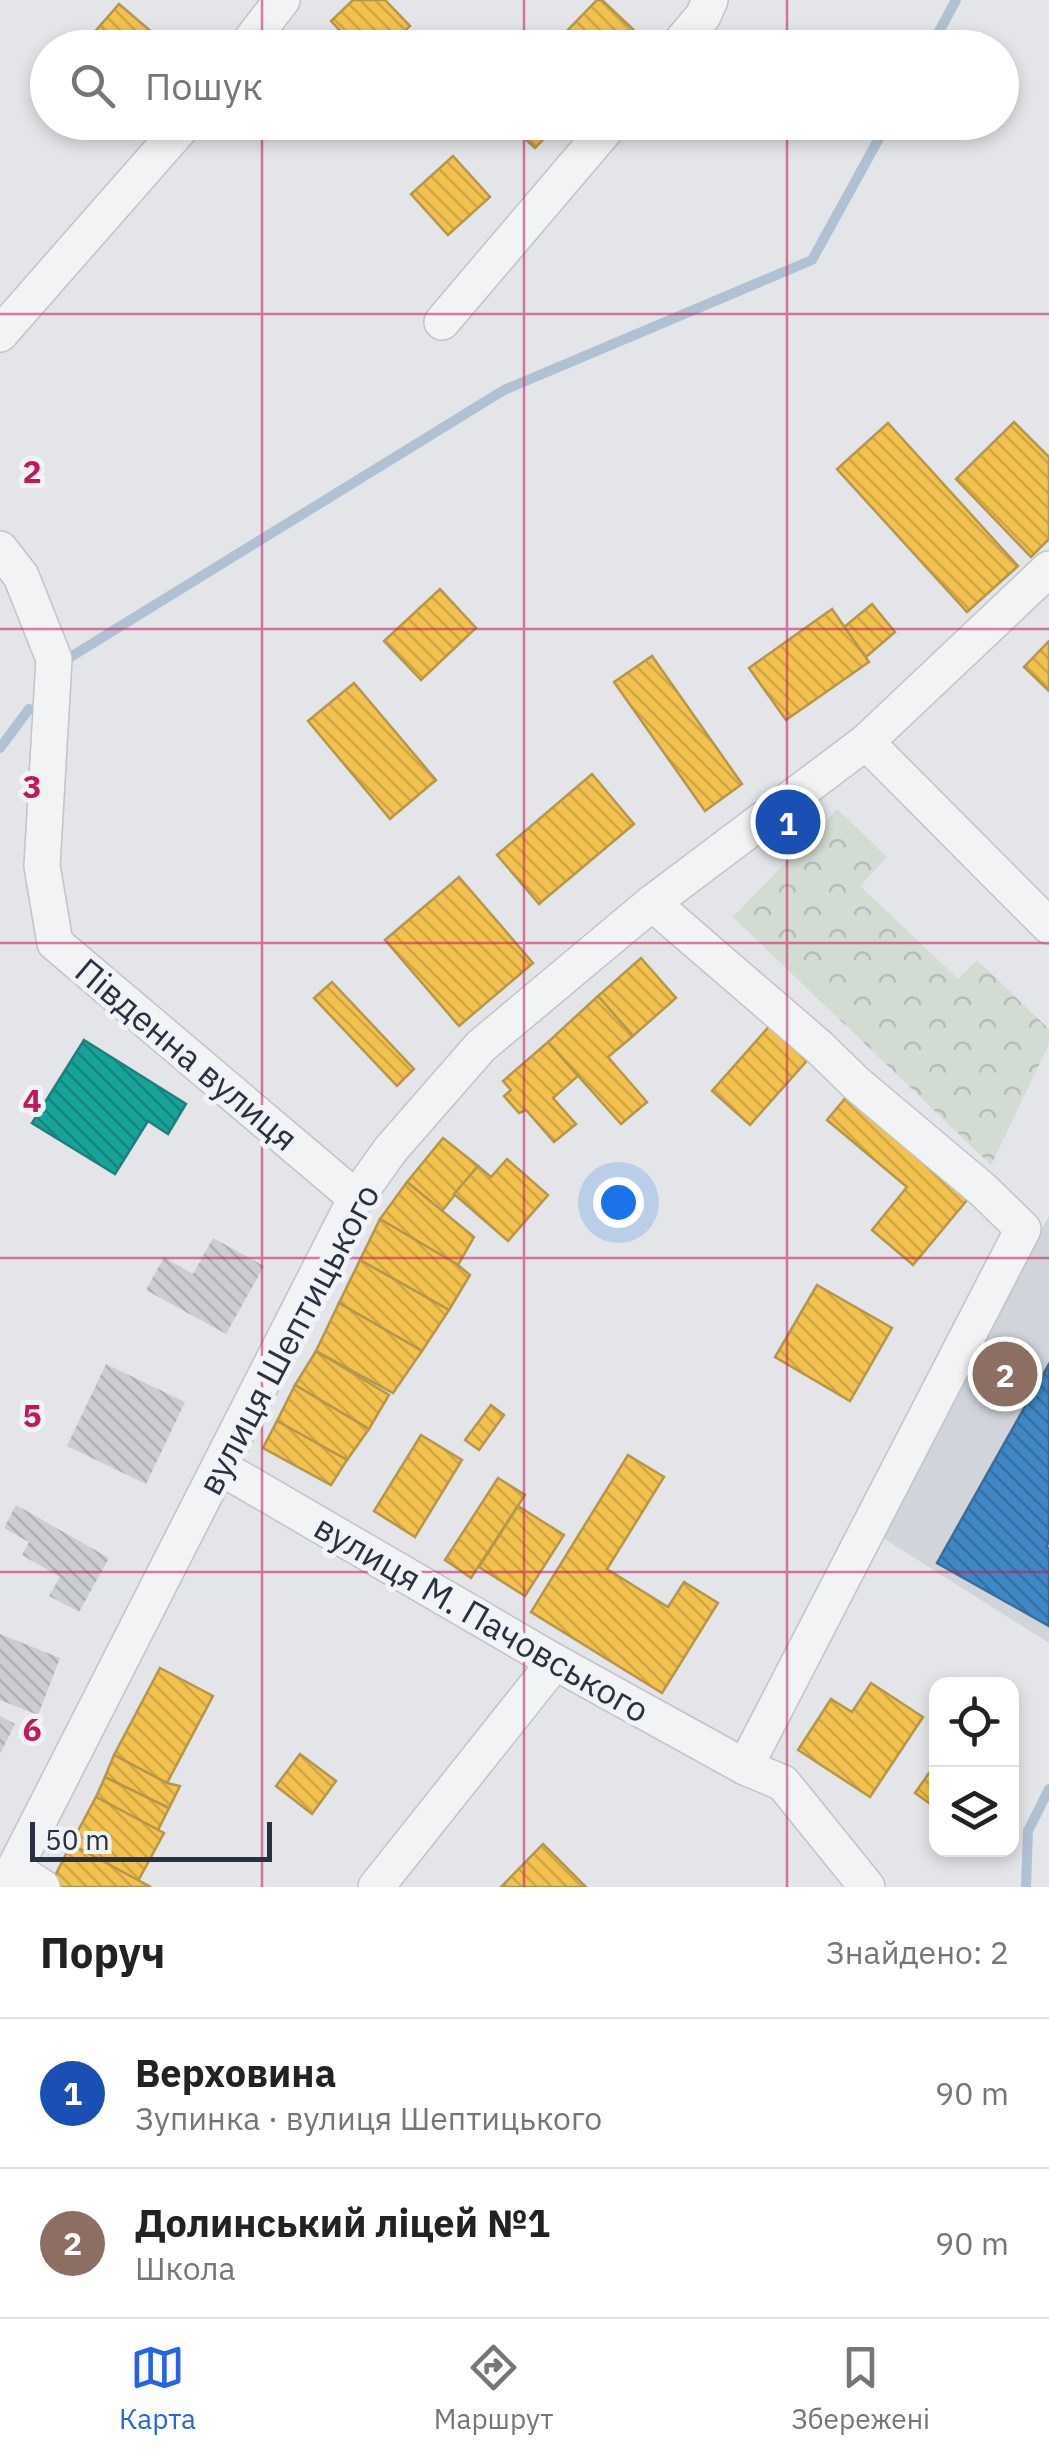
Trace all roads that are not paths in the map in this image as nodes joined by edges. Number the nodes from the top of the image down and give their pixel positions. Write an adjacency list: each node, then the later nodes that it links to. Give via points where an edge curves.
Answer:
1 (282, 0): 3 (street)
2 (695, 5): 4 (street)
3 (259, 30)
4 (684, 30)
5 (170, 140): 8 (street)
6 (597, 140): 7 (street)
7 (442, 322)
8 (0, 334)
9 (0, 549): 14 (street, Південна вулиця, via 21,576 54,659 42,866 55,943)
10 (1049, 568): 11 (street, вулиця Шептицького)
11 (866, 742): 12 (street, вулиця Шептицького); 13 (street)
12 (652, 903): 14 (street, вулиця Шептицького, via 481,1046); 17 (street, via 1023,1228)
13 (1049, 926)
14 (356, 1198): 15 (street, вулиця Шептицького)
15 (220, 1467): 16 (street, вулиця М. Пачовського); 18 (street, вулиця Шептицького)
16 (555, 1662): 17 (street, вулиця М. Пачовського); 19 (street)
17 (746, 1767): 20 (street, вулиця М. Пачовського, via 782,1783)
18 (20, 1881)
19 (376, 1887)
20 (868, 1887)

